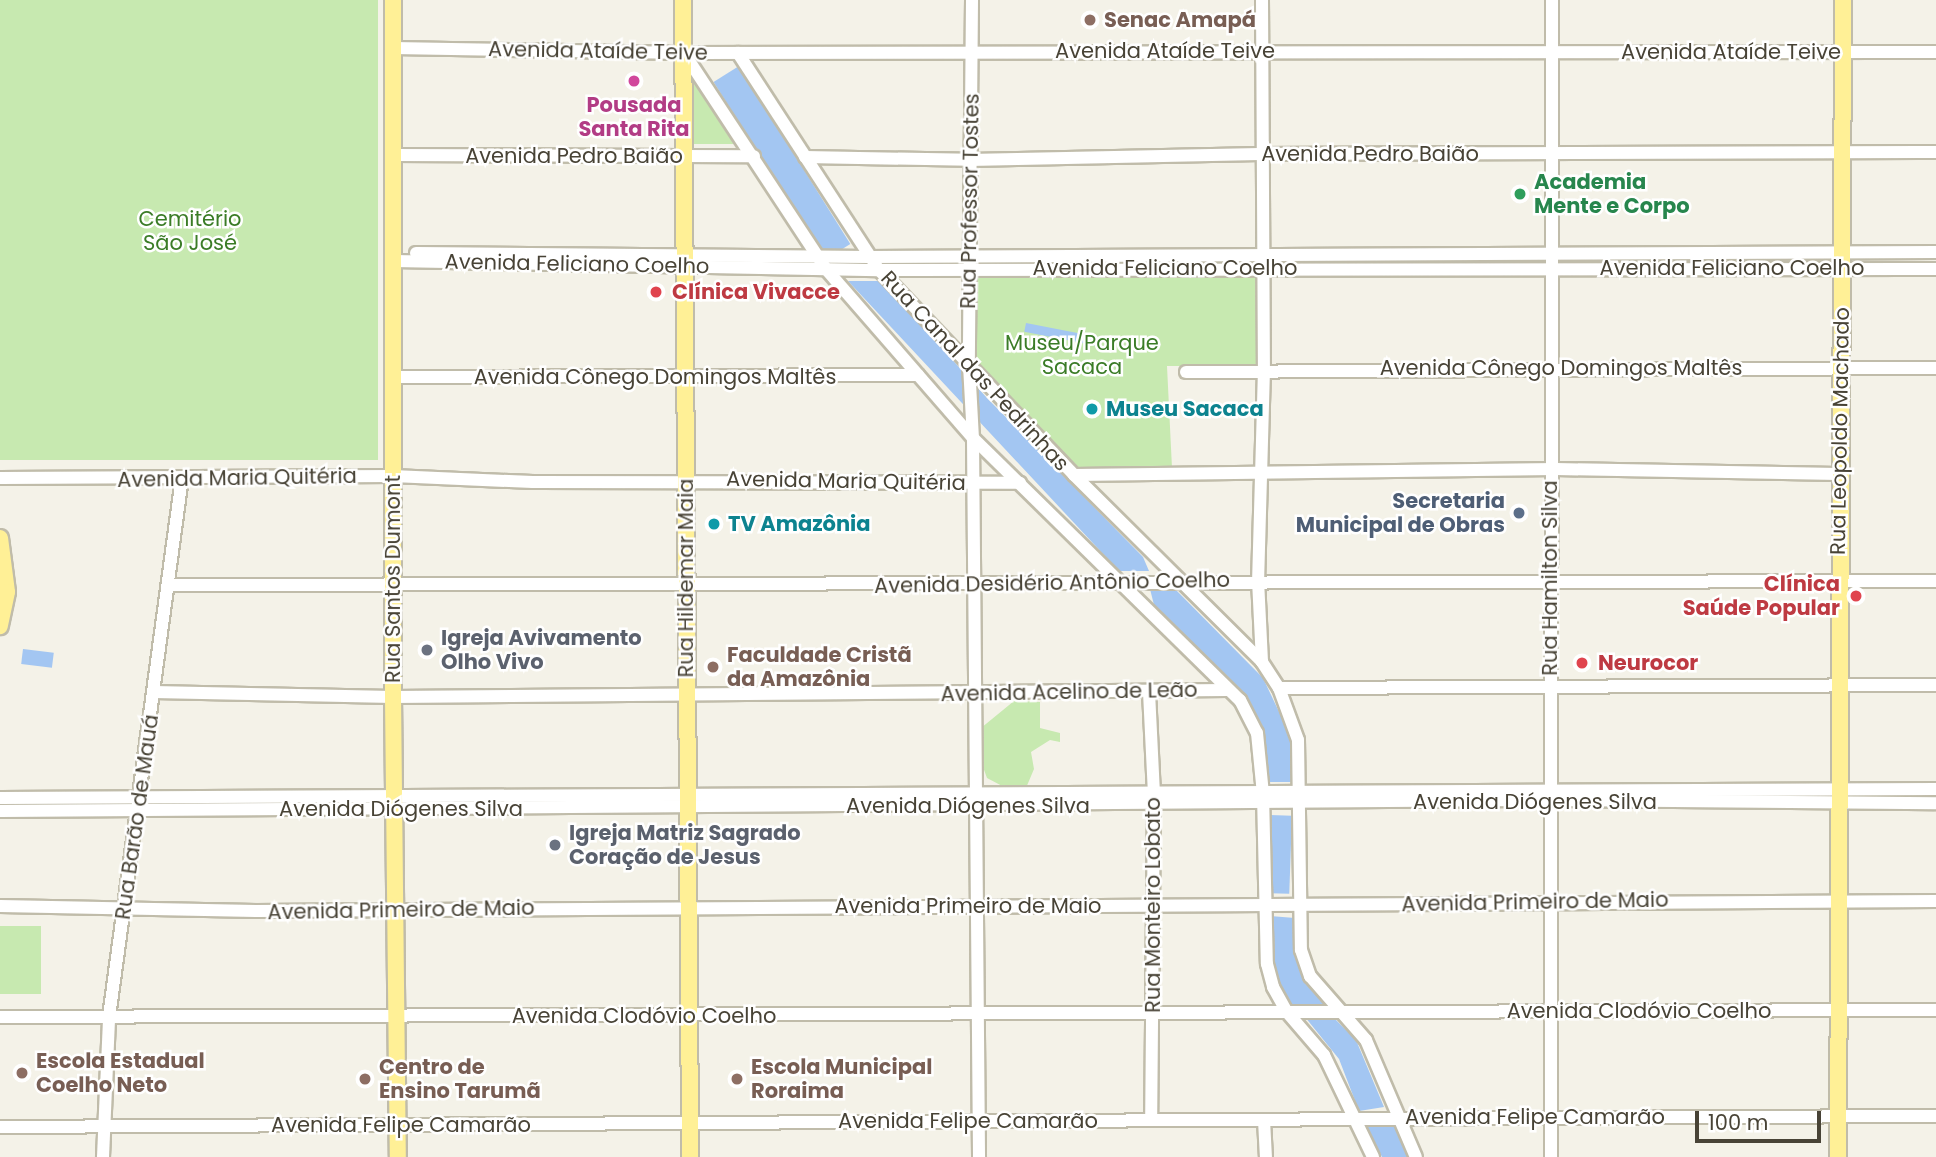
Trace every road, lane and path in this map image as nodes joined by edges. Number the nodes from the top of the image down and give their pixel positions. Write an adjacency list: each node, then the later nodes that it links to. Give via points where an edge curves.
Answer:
1 (393, 0): 7 (main road, Rua Santos Dumont)
2 (683, 0): 12 (main road, Rua Hildemar Maia)
3 (972, 0): 8 (street, Rua Professor Tostes)
4 (1262, 0): 9 (street)
5 (1552, 0): 14 (street, Rua Hamilton Silva)
6 (1843, 0): 10 (main road, Rua Leopoldo Machado)
7 (393, 48): 12 (street, Avenida Ataíde Teive); 19 (main road, Rua Santos Dumont)
8 (972, 51): 9 (street, Avenida Ataíde Teive); 13 (street, Avenida Ataíde Teive); 23 (street, Rua Professor Tostes)
9 (1262, 51): 14 (street, Avenida Ataíde Teive); 18 (street)
10 (1843, 52): 11 (street, Avenida Ataíde Teive); 14 (street, Avenida Ataíde Teive); 15 (main road, Rua Leopoldo Machado)
11 (1936, 52)
12 (684, 53): 13 (street, Avenida Ataíde Teive); 20 (main road, Rua Hildemar Maia); 21 (street)
13 (738, 53): 22 (street, Rua Canal das Pedrinhas)
14 (1552, 53): 17 (street, Rua Hamilton Silva)
15 (1844, 151): 16 (street, Avenida Pedro Baião); 17 (street, Avenida Pedro Baião); 25 (main road, Rua Leopoldo Machado)
16 (1936, 152)
17 (1551, 153): 18 (street, Avenida Pedro Baião); 29 (street, Rua Hamilton Silva)
18 (1260, 154): 23 (street, Avenida Pedro Baião); 27 (street)
19 (394, 155): 20 (street, Avenida Pedro Baião); 32 (main road, Rua Santos Dumont)
20 (685, 156): 21 (street, Avenida Pedro Baião); 33 (main road, Rua Hildemar Maia)
21 (754, 156): 31 (street)
22 (805, 157): 23 (street, Avenida Pedro Baião); 35 (street, Rua Canal das Pedrinhas)
23 (969, 160): 30 (street, Rua Professor Tostes)
24 (1698, 252): 25 (street, Avenida Feliciano Coelho); 29 (street, Avenida Feliciano Coelho); 39 (street)
25 (1842, 252): 26 (street, Avenida Feliciano Coelho); 42 (main road, Rua Leopoldo Machado)
26 (1933, 252): 43 (street)
27 (1261, 253): 28 (street, Avenida Feliciano Coelho); 34 (street, Avenida Feliciano Coelho); 36 (street)
28 (1412, 253): 29 (street, Avenida Feliciano Coelho); 38 (street)
29 (1552, 253): 37 (street, Rua Hamilton Silva)
30 (969, 254): 34 (street, Avenida Feliciano Coelho); 35 (street, Avenida Feliciano Coelho); 41 (street, Rua Professor Tostes)
31 (817, 256): 33 (street, Avenida Feliciano Coelho); 35 (street, Avenida Feliciano Coelho); 40 (street)
32 (394, 257): 33 (street, Avenida Feliciano Coelho); 51 (main road, Rua Santos Dumont)
33 (686, 260): 40 (street, Avenida Feliciano Coelho); 52 (main road, Rua Hildemar Maia)
34 (1181, 261): 36 (street, Avenida Feliciano Coelho); 41 (street, Avenida Feliciano Coelho)
35 (868, 263): 40 (street, Avenida Feliciano Coelho); 41 (street, Avenida Feliciano Coelho); 48 (street, Rua Canal das Pedrinhas)
36 (1261, 267): 38 (street, Avenida Feliciano Coelho); 46 (street)
37 (1552, 267): 38 (street, Avenida Feliciano Coelho); 39 (street, Avenida Feliciano Coelho); 44 (street, Rua Hamilton Silva)
38 (1412, 268)
39 (1698, 268): 42 (street, Avenida Feliciano Coelho)
40 (833, 269): 50 (street)
41 (969, 269): 48 (street, Rua Professor Tostes)
42 (1842, 269): 43 (street, Avenida Feliciano Coelho); 47 (main road, Rua Leopoldo Machado)
43 (1934, 269)
44 (1551, 367): 46 (street, Avenida Cônego Domingos Maltês); 47 (street, Avenida Cônego Domingos Maltês); 54 (street, Rua Hamilton Silva)
45 (1936, 368): 47 (street, Avenida Cônego Domingos Maltês)
46 (1264, 369): 49 (street, Avenida Cônego Domingos Maltês); 55 (street)
47 (1840, 369): 56 (main road, Rua Leopoldo Machado)
48 (969, 370): 53 (street, Rua Professor Tostes); 57 (street, Rua Canal das Pedrinhas)
49 (1186, 372)
50 (918, 375): 52 (street, Avenida Cônego Domingos Maltês); 53 (street)
51 (393, 377): 52 (street, Avenida Cônego Domingos Maltês); 58 (main road, Rua Santos Dumont)
52 (686, 379): 61 (main road, Rua Hildemar Maia)
53 (973, 438): 62 (street, Rua Professor Tostes); 63 (street)
54 (1550, 469): 55 (street); 56 (street); 68 (street, Rua Hamilton Silva)
55 (1261, 470): 57 (street); 66 (street)
56 (1838, 474): 69 (main road, Rua Leopoldo Machado)
57 (1074, 475): 65 (street, Rua Canal das Pedrinhas)
58 (393, 476): 60 (street, Avenida Maria Quitéria); 61 (street, Avenida Maria Quitéria, via 533,482); 73 (main road, Rua Santos Dumont)
59 (0, 478): 60 (street, Avenida Maria Quitéria)
60 (182, 478): 71 (street, Rua Barão de Mauá)
61 (687, 479): 62 (street, Avenida Maria Quitéria); 74 (main road, Rua Hildemar Maia)
62 (971, 482): 63 (street, Avenida Maria Quitéria); 72 (street, Rua Professor Tostes)
63 (1020, 483): 67 (street)
64 (0, 538): 75 (main road, via 7,592)
65 (1180, 580): 66 (street, Avenida Desidério Antônio Coelho); 67 (street, Avenida Desidério Antônio Coelho); 76 (street, Rua Canal das Pedrinhas)
66 (1258, 580): 68 (street, Avenida Desidério Antônio Coelho); 76 (street)
67 (1121, 581): 72 (street, Avenida Desidério Antônio Coelho); 81 (street)
68 (1551, 581): 69 (street, Avenida Desidério Antônio Coelho); 79 (street, Rua Hamilton Silva)
69 (1838, 581): 70 (street, Avenida Desidério Antônio Coelho); 77 (main road, Rua Leopoldo Machado)
70 (1936, 581)
71 (169, 585): 73 (street, Avenida Desidério Antônio Coelho); 82 (street, Rua Barão de Mauá)
72 (972, 585): 74 (street, Avenida Desidério Antônio Coelho); 84 (street, Rua Professor Tostes)
73 (393, 586): 74 (street, Avenida Desidério Antônio Coelho); 86 (main road, Rua Santos Dumont)
74 (687, 586): 85 (main road, Rua Hildemar Maia)
75 (0, 626)
76 (1262, 662): 80 (street, Rua Canal das Pedrinhas)
77 (1838, 685): 78 (street); 79 (street); 89 (main road, Rua Leopoldo Machado)
78 (1936, 685)
79 (1550, 687): 80 (street); 88 (street, Rua Hamilton Silva)
80 (1279, 688): 92 (street, Rua Canal das Pedrinhas, via 1298,740)
81 (1228, 690): 83 (street, Avenida Acelino de Leão); 91 (street, via 1240,700 1257,733)
82 (154, 692): 86 (street, Avenida Acelino de Leão); 97 (street, Rua Barão de Mauá)
83 (1149, 692): 84 (street, Avenida Acelino de Leão); 94 (street, Rua Monteiro Lobato)
84 (975, 693): 85 (street, Avenida Acelino de Leão); 93 (street, Rua Professor Tostes)
85 (686, 695): 86 (street, Avenida Acelino de Leão); 95 (main road, Rua Hildemar Maia)
86 (393, 696): 98 (main road, Rua Santos Dumont)
87 (1936, 789): 89 (street, Avenida Diógenes Silva)
88 (1550, 796): 89 (street, Avenida Diógenes Silva); 92 (street, Avenida Diógenes Silva); 100 (street, Rua Hamilton Silva)
89 (1839, 796): 96 (street, Avenida Diógenes Silva); 101 (main road, Rua Leopoldo Machado)
90 (0, 798): 97 (street, Avenida Diógenes Silva)
91 (1267, 799): 92 (street, Avenida Diógenes Silva); 94 (street, Avenida Diógenes Silva); 104 (street)
92 (1296, 799): 105 (street, Rua Canal das Pedrinhas)
93 (974, 800): 94 (street, Avenida Diógenes Silva); 95 (street, Avenida Diógenes Silva); 108 (street, Rua Professor Tostes)
94 (1154, 800): 103 (street, Rua Monteiro Lobato)
95 (686, 802): 98 (street, Avenida Diógenes Silva); 109 (main road, Rua Hildemar Maia)
96 (1936, 803)
97 (139, 804): 98 (street, Avenida Diógenes Silva); 99 (street, Avenida Diógenes Silva); 107 (street, Rua Barão de Mauá)
98 (394, 804): 110 (main road, Rua Santos Dumont)
99 (0, 811)
100 (1551, 901): 101 (street, Avenida Primeiro de Maio); 105 (street, Avenida Primeiro de Maio); 115 (street, Rua Hamilton Silva)
101 (1839, 901): 102 (street, Avenida Primeiro de Maio); 112 (main road, Rua Leopoldo Machado)
102 (1936, 901)
103 (1152, 904): 104 (street, Avenida Primeiro de Maio); 108 (street, Avenida Primeiro de Maio); 116 (street, Rua Monteiro Lobato)
104 (1268, 905): 105 (street, Avenida Primeiro de Maio); 113 (street, via 1267,964)
105 (1298, 905): 114 (street, Rua Canal das Pedrinhas, via 1301,950 1310,976)
106 (0, 906): 107 (street, Avenida Primeiro de Maio)
107 (126, 906): 110 (street, Avenida Primeiro de Maio, via 256,911); 121 (street, Rua Barão de Mauá)
108 (976, 906): 109 (street, Avenida Primeiro de Maio); 117 (street, Rua Professor Tostes)
109 (687, 907): 110 (street, Avenida Primeiro de Maio); 119 (main road, Rua Hildemar Maia)
110 (396, 908): 118 (main road, Rua Santos Dumont)
111 (1936, 1010): 112 (street, Avenida Clodóvio Coelho)
112 (1840, 1011): 115 (street, Avenida Clodóvio Coelho); 126 (main road, Rua Leopoldo Machado)
113 (1290, 1012): 114 (street, Avenida Clodóvio Coelho); 116 (street, Avenida Clodóvio Coelho); 124 (street, via 1324,1055)
114 (1335, 1012): 115 (street, Avenida Clodóvio Coelho); 125 (street, Rua Canal das Pedrinhas, via 1366,1040)
115 (1552, 1012): 122 (street, Rua Hamilton Silva)
116 (1152, 1013): 117 (street, Avenida Clodóvio Coelho); 127 (street, Rua Monteiro Lobato)
117 (977, 1015): 119 (street, Avenida Clodóvio Coelho); 129 (street, Rua Professor Tostes)
118 (397, 1016): 119 (street, Avenida Clodóvio Coelho); 121 (street, Avenida Clodóvio Coelho); 132 (main road, Rua Santos Dumont)
119 (689, 1016): 130 (main road, Rua Hildemar Maia)
120 (0, 1017): 121 (street, Avenida Clodóvio Coelho)
121 (109, 1017): 131 (street, Rua Barão de Mauá)
122 (1551, 1115): 125 (street, Avenida Felipe Camarão); 126 (street, Avenida Felipe Camarão); 141 (street, Rua Hamilton Silva)
123 (1936, 1116): 126 (street, Avenida Felipe Camarão)
124 (1358, 1118): 125 (street, Avenida Felipe Camarão); 128 (street, Avenida Felipe Camarão); 139 (street)
125 (1394, 1118): 140 (street, Rua Canal das Pedrinhas)
126 (1839, 1118): 142 (main road, Rua Leopoldo Machado)
127 (1151, 1119): 128 (street, Avenida Felipe Camarão); 129 (street, Avenida Felipe Camarão)
128 (1264, 1120): 138 (street)
129 (979, 1121): 130 (street, Avenida Felipe Camarão); 137 (street, Rua Professor Tostes)
130 (690, 1123): 132 (street, Avenida Felipe Camarão); 136 (main road, Rua Hildemar Maia)
131 (103, 1125): 132 (street, Avenida Felipe Camarão); 133 (street, Avenida Felipe Camarão); 134 (street, Rua Barão de Mauá)
132 (398, 1125): 135 (main road, Rua Santos Dumont)
133 (0, 1127)
134 (103, 1157)
135 (398, 1157)
136 (690, 1157)
137 (979, 1157)
138 (1266, 1157)
139 (1373, 1157)
140 (1416, 1157)
141 (1551, 1157)
142 (1839, 1157)

